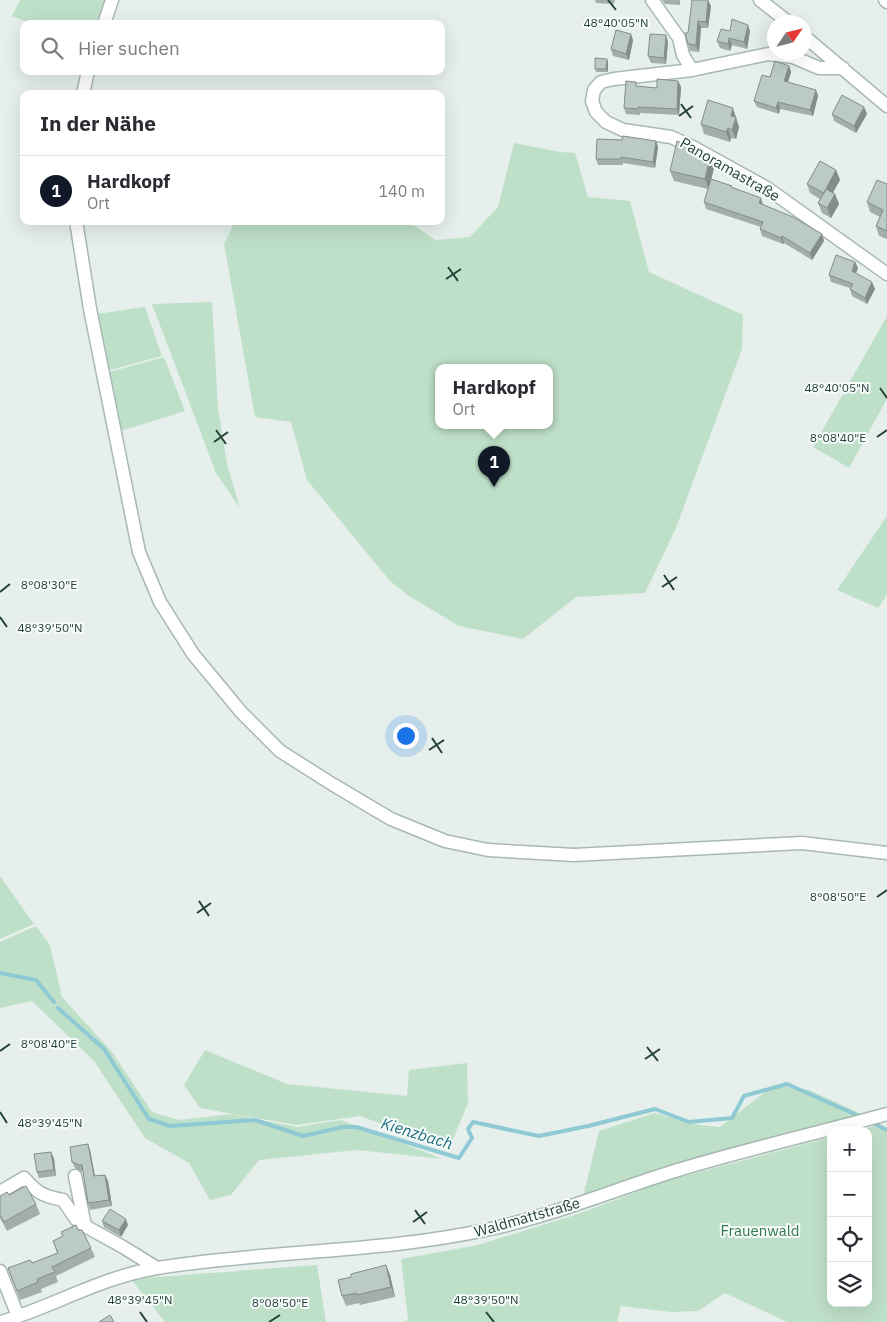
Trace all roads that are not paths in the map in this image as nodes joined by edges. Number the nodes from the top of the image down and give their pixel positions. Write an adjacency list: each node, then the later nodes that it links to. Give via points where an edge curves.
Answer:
1 (112, 0): 5 (street)
2 (652, 0): 8 (street, via 679,38 683,55)
3 (760, 0): 4 (street)
4 (779, 15)
5 (105, 20)
6 (812, 43): 7 (street)
7 (843, 68): 8 (street, Panoramastraße, via 819,68 793,57 768,54); 11 (street)
8 (692, 70): 13 (street, Panoramastraße, via 601,82 594,90 592,101 596,112 606,122 623,130 671,137 767,188)
9 (87, 75): 10 (street)
10 (84, 90)
11 (887, 106)
12 (77, 225): 14 (street, via 90,309 140,552 160,602 193,654 241,712 280,751 390,819 445,841 488,850 574,855 802,843)
13 (887, 274)
14 (887, 853)
15 (887, 1114): 19 (street, Waldmattstraße, via 680,1169 560,1210 485,1230 423,1241)
16 (75, 1176): 18 (street)
17 (0, 1192): 18 (street, via 28,1176 38,1193 63,1200)
18 (85, 1226): 19 (street)
19 (157, 1268): 21 (street, Waldmattstraße, via 105,1281)
20 (0, 1271): 21 (street)
21 (18, 1316): 22 (street, Waldmattstraße)
22 (2, 1322)

